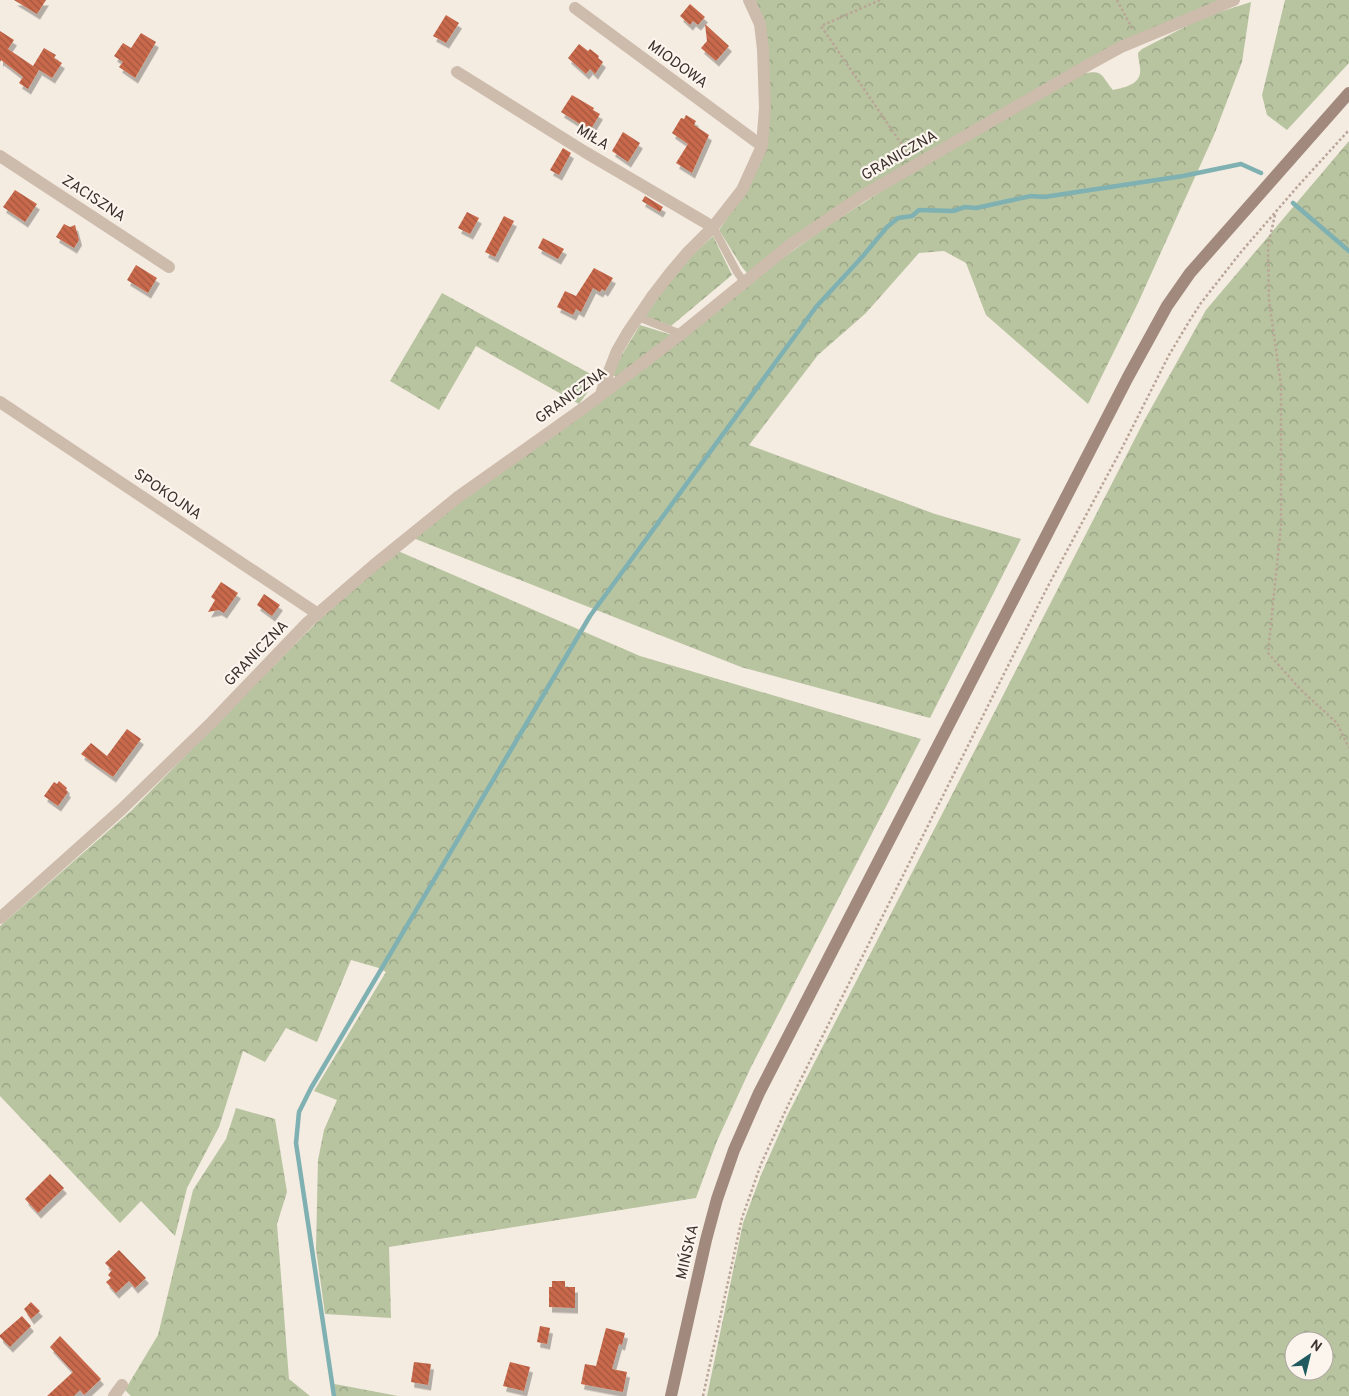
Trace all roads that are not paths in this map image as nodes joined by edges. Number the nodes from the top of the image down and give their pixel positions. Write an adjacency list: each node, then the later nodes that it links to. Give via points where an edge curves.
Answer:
1 (749, 0): 6 (street, via 760,24 763,49 765,108)
2 (1234, 0): 10 (street, GRANICZNA, via 1122,47 916,164 790,245)
3 (575, 8): 6 (street, MIODOWA)
4 (458, 72): 8 (street, MIŁA, via 585,152)
5 (1349, 93): 19 (main road, MIŃSKA, via 1190,273 1167,306 1128,377 748,1119 713,1212)
6 (762, 146): 8 (street, via 742,190)
7 (0, 156): 9 (street, ZACISZNA)
8 (713, 226): 10 (lane); 11 (street, via 671,272)
9 (169, 267)
10 (744, 282): 12 (street, GRANICZNA)
11 (638, 317): 12 (lane); 13 (street, via 617,351)
12 (680, 334): 13 (street, GRANICZNA)
13 (601, 394): 15 (street, GRANICZNA, via 458,497)
14 (0, 402): 15 (street, SPOKOJNA)
15 (318, 614): 16 (street, GRANICZNA, via 122,809)
16 (0, 918)
17 (122, 1385): 18 (street)
18 (114, 1396)
19 (670, 1396)

